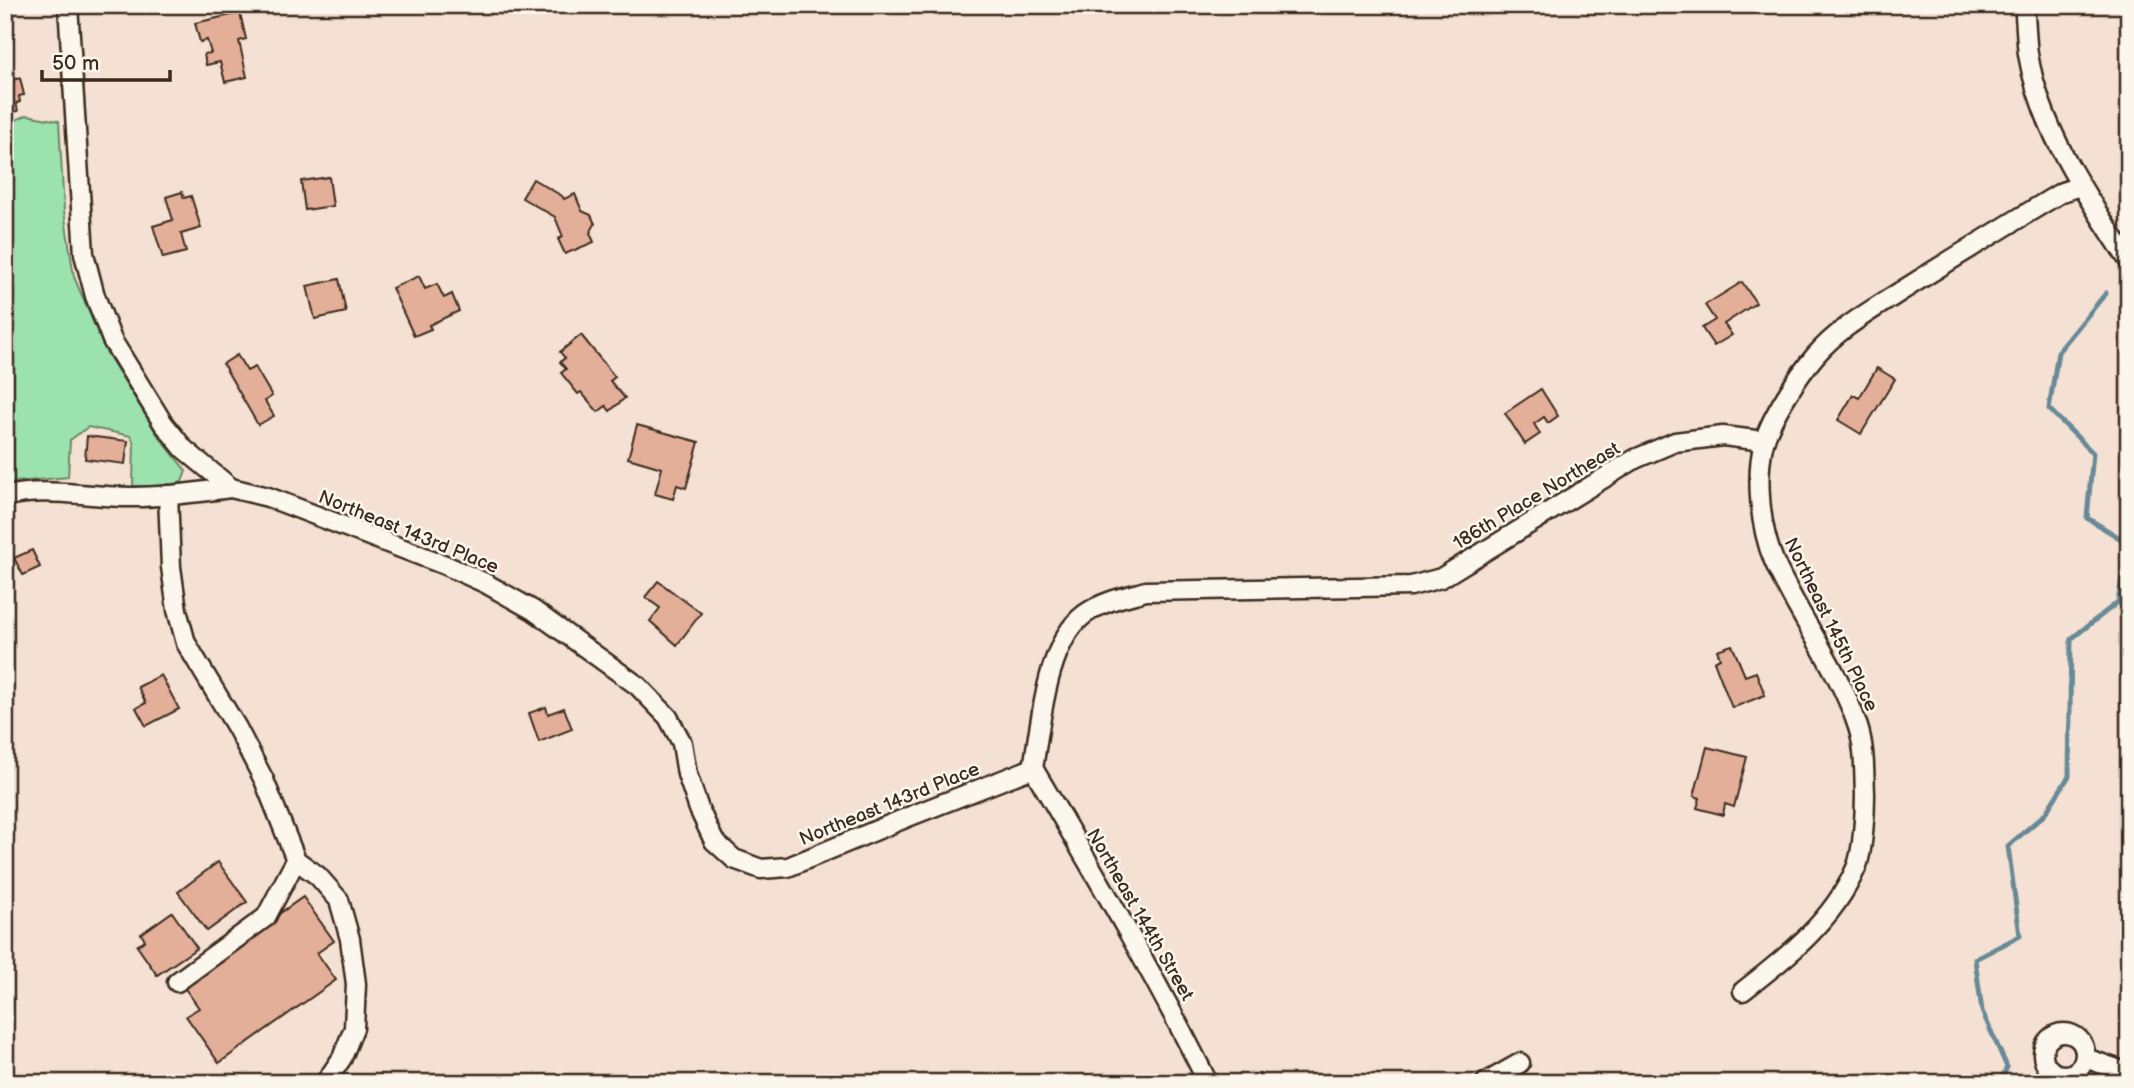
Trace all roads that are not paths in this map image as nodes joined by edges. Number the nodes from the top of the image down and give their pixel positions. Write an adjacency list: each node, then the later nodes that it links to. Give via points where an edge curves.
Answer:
1 (68, 5): 6 (street, Northeast 143rd Place, via 83,254 95,296 112,340 163,423 184,449)
2 (2024, 5): 3 (street, via 2028,54 2046,116)
3 (2080, 186): 4 (street); 5 (street, via 2062,192 1850,325 1817,354 1791,387)
4 (2129, 261)
5 (1764, 441): 9 (street, 186th Place Northeast, via 1723,436 1675,442 1635,459 1441,578 1411,586 1146,592 1109,601 1085,614 1065,637 1053,666); 12 (street, Northeast 145th Place, via 1759,489 1763,522 1774,560 1859,729 1865,812 1857,866 1833,908 1796,949)
6 (231, 488): 7 (street); 9 (street, Northeast 143rd Place, via 268,497 475,579 533,610 638,686 668,717 682,743 687,774 714,841 734,859 761,869 788,867)
7 (168, 495): 8 (street); 10 (street, via 171,567 186,643 264,780)
8 (5, 497)
9 (1033, 768): 17 (street, Northeast 144th Street, via 1131,937)
10 (296, 860): 11 (street, via 266,917); 16 (street, via 339,900 350,939 354,1028)
11 (177, 982)
12 (1743, 991)
13 (2085, 1058): 15 (street)
14 (1520, 1063): 18 (street)
15 (2129, 1073)
16 (325, 1083)
17 (1208, 1083)
18 (1485, 1083)

